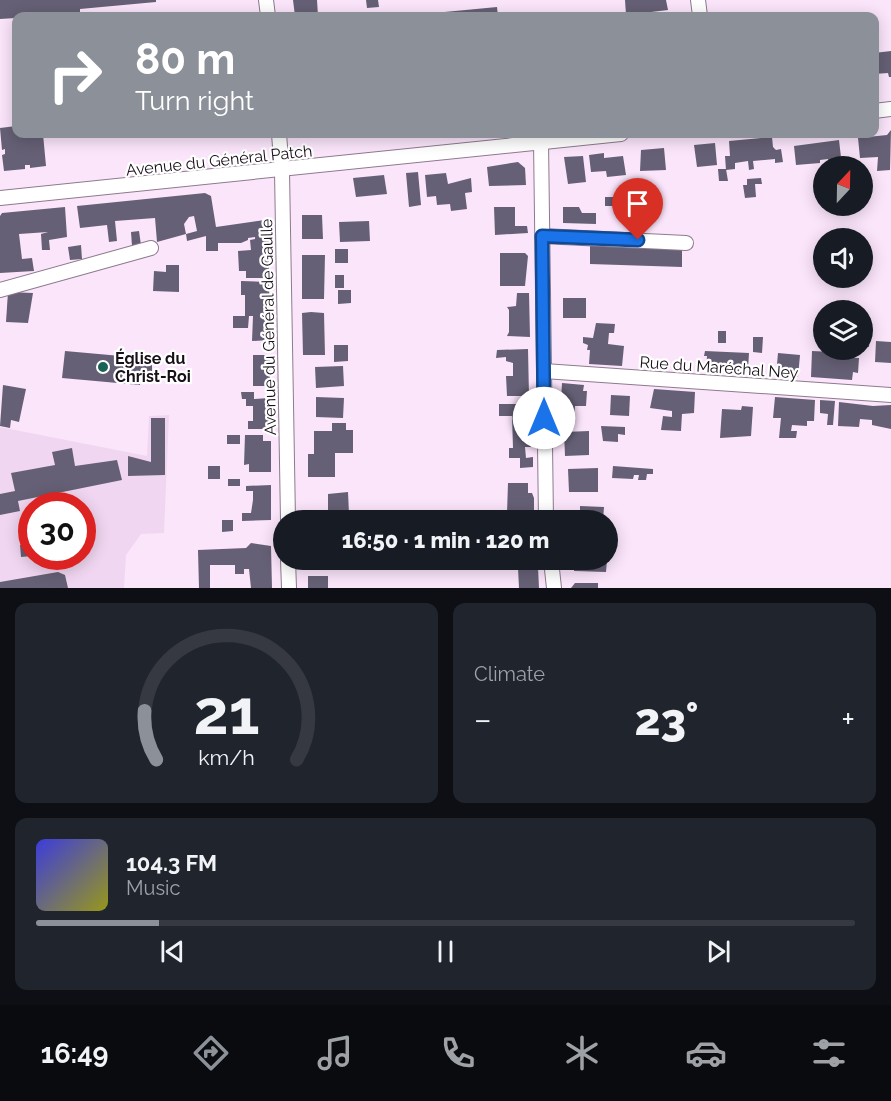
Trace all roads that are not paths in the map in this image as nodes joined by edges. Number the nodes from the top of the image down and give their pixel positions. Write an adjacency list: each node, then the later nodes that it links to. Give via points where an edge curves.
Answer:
1 (279, 138): 4 (street, Avenue du Général de Gaulle)
2 (575, 138): 3 (street, Avenue du Général Patch)
3 (541, 141): 4 (street, Avenue du Général Patch); 6 (street)
4 (282, 171): 5 (street, Avenue du Général Patch); 12 (street, Avenue du Général de Gaulle)
5 (0, 198)
6 (542, 236): 7 (street); 10 (street)
7 (686, 243)
8 (151, 248): 9 (street)
9 (0, 290)
10 (544, 371): 11 (street, Rue du Maréchal Ney); 13 (street)
11 (891, 395)
12 (288, 510)
13 (546, 510)
14 (288, 570): 16 (street)
15 (551, 570): 17 (street)
16 (289, 588)
17 (554, 588)

